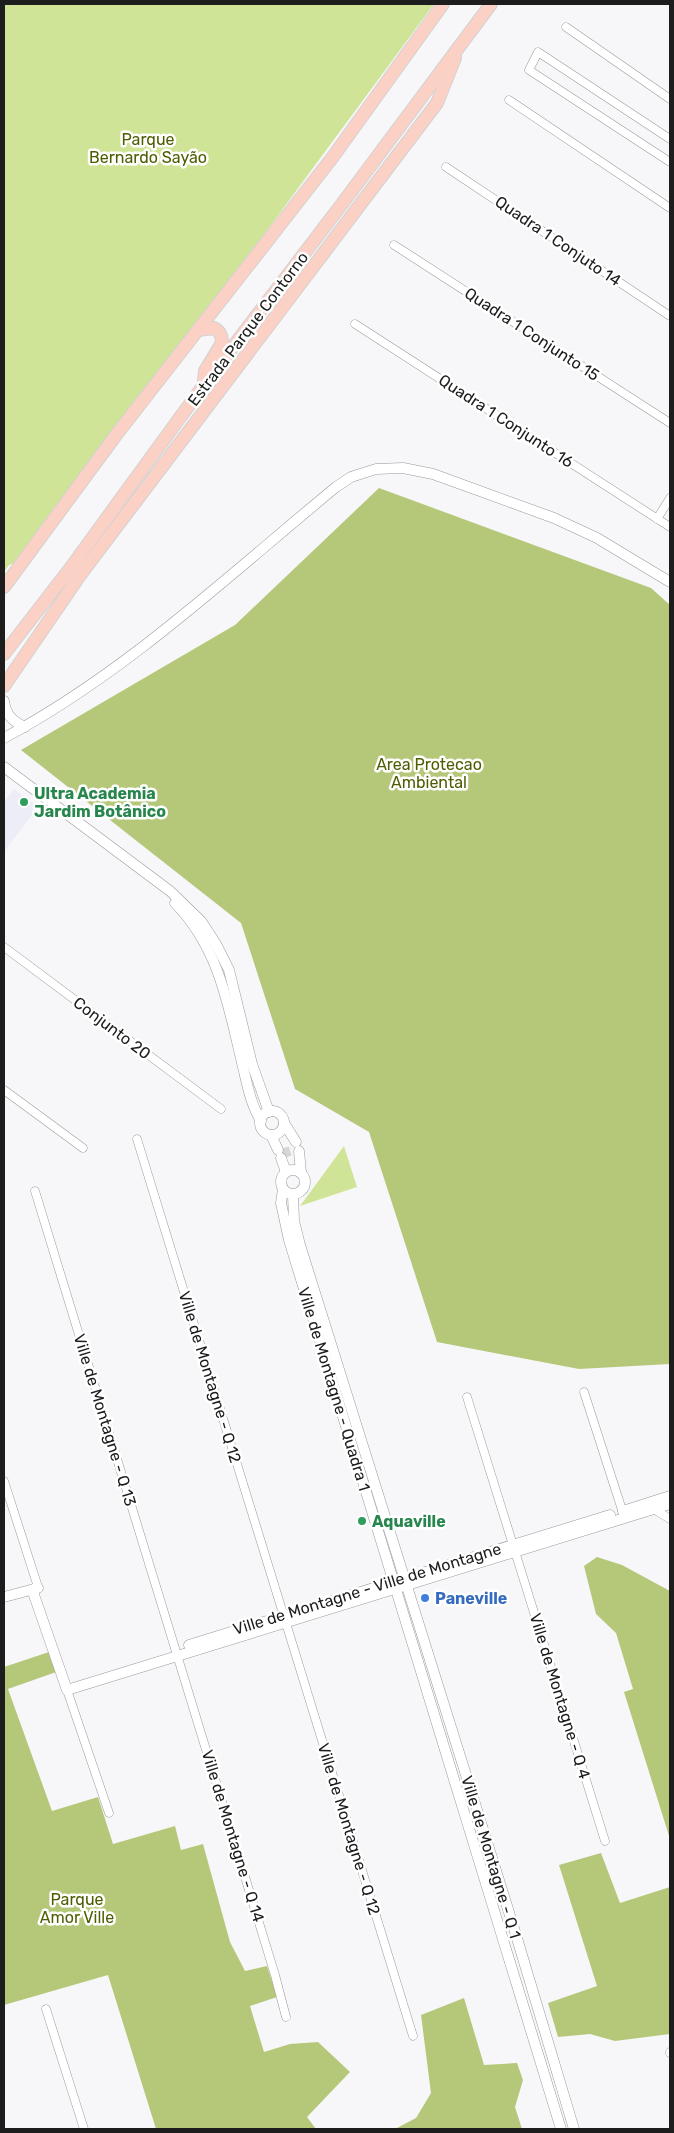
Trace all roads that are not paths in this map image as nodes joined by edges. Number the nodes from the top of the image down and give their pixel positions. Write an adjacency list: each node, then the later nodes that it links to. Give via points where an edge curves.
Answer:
1 (443, 4): 14 (main road, via 332,158)
2 (490, 4): 4 (main road, Estrada Parque Contorno)
3 (566, 27): 5 (street)
4 (460, 45): 15 (main road, Estrada Parque Contorno); 23 (main road, via 437,103)
5 (670, 99)
6 (509, 100): 10 (street)
7 (670, 139): 8 (street, via 538,52 529,70)
8 (670, 162)
9 (446, 167): 12 (street, Quadra 1 Conjuto 14)
10 (670, 208)
11 (394, 245): 16 (street, Quadra 1 Conjunto 15)
12 (670, 316)
13 (355, 324): 18 (street, Quadra 1 Conjunto 16)
14 (198, 330): 15 (main road, via 211,327 222,338 205,371); 22 (main road)
15 (203, 386): 19 (main road, Estrada Parque Contorno)
16 (670, 423)
17 (670, 498): 18 (street)
18 (657, 519): 20 (street, Quadra 1 Conjunto 16)
19 (106, 520): 23 (main road, via 89,558); 24 (main road, Estrada Parque Contorno)
20 (670, 527)
21 (670, 582): 27 (street, via 605,542 554,518 433,474 403,468 376,469 360,473 336,487 174,624 112,671)
22 (4, 587)
23 (71, 587): 25 (main road)
24 (4, 654)
25 (5, 687)
26 (4, 701): 27 (street, via 8,716)
27 (25, 726): 28 (street)
28 (4, 738)
29 (4, 767): 30 (street)
30 (152, 879): 34 (street, via 179,898 201,921 224,958 252,1064); 35 (street, via 183,911 212,955 251,1098)
31 (4, 947): 33 (street, Conjunto 20)
32 (4, 1090): 39 (street)
33 (221, 1108)
34 (269, 1112): 35 (street); 36 (street, via 282,1115)
35 (261, 1121): 37 (street, via 264,1131)
36 (284, 1123): 37 (street, via 283,1128); 40 (street, via 298,1146)
37 (273, 1134): 40 (street)
38 (137, 1140): 58 (street, Ville de Montagne - Q 12)
39 (83, 1148)
40 (293, 1172): 41 (street, via 281,1179); 43 (street, via 305,1180 302,1191)
41 (282, 1189): 43 (street); 44 (street, Ville de Montagne - Quadra 1, via 285,1223)
42 (35, 1191): 59 (street, Ville de Montagne - Q 13)
43 (293, 1195): 44 (street, Ville de Montagne - Quadra 1, via 298,1237)
44 (317, 1316): 47 (street, Ville de Montagne - Quadra 1); 48 (street, Ville de Montagne - Quadra 1)
45 (584, 1392): 51 (street)
46 (467, 1397): 53 (street, Ville de Montagne - Q 4)
47 (366, 1456): 48 (street); 54 (street, Ville de Montagne - Quadra 1)
48 (356, 1460): 54 (street, Ville de Montagne - Quadra 1)
49 (4, 1481): 55 (street)
50 (662, 1504): 51 (street, Ville de Montagne - Ville de Montagne); 52 (street)
51 (624, 1514): 53 (street, Ville de Montagne - Ville de Montagne)
52 (670, 1519)
53 (513, 1548): 54 (street, Ville de Montagne - Ville de Montagne); 64 (street, Ville de Montagne - Q 4)
54 (399, 1583): 58 (street, Ville de Montagne - Ville de Montagne); 61 (street, Ville de Montagne - Q 1); 62 (street, Ville de Montagne - Q 1)
55 (36, 1590): 56 (street); 57 (street); 60 (street)
56 (4, 1597)
57 (4, 1605)
58 (285, 1619): 59 (street, Ville de Montagne - Ville de Montagne); 69 (street, Ville de Montagne - Q 12)
59 (176, 1653): 60 (street, Ville de Montagne - Ville de Montagne); 68 (street, Ville de Montagne - Q 14)
60 (68, 1688): 63 (street)
61 (446, 1713): 62 (street); 65 (street, Ville de Montagne - Q 1)
62 (435, 1717): 66 (street, Ville de Montagne - Q 1)
63 (109, 1813)
64 (605, 1841)
65 (513, 1925): 66 (street); 72 (street, Ville de Montagne - Q 1)
66 (500, 1928): 71 (street, Ville de Montagne - Q 1)
67 (46, 2009): 70 (street)
68 (286, 2017)
69 (413, 2036)
70 (84, 2129)
71 (562, 2129)
72 (574, 2129)

